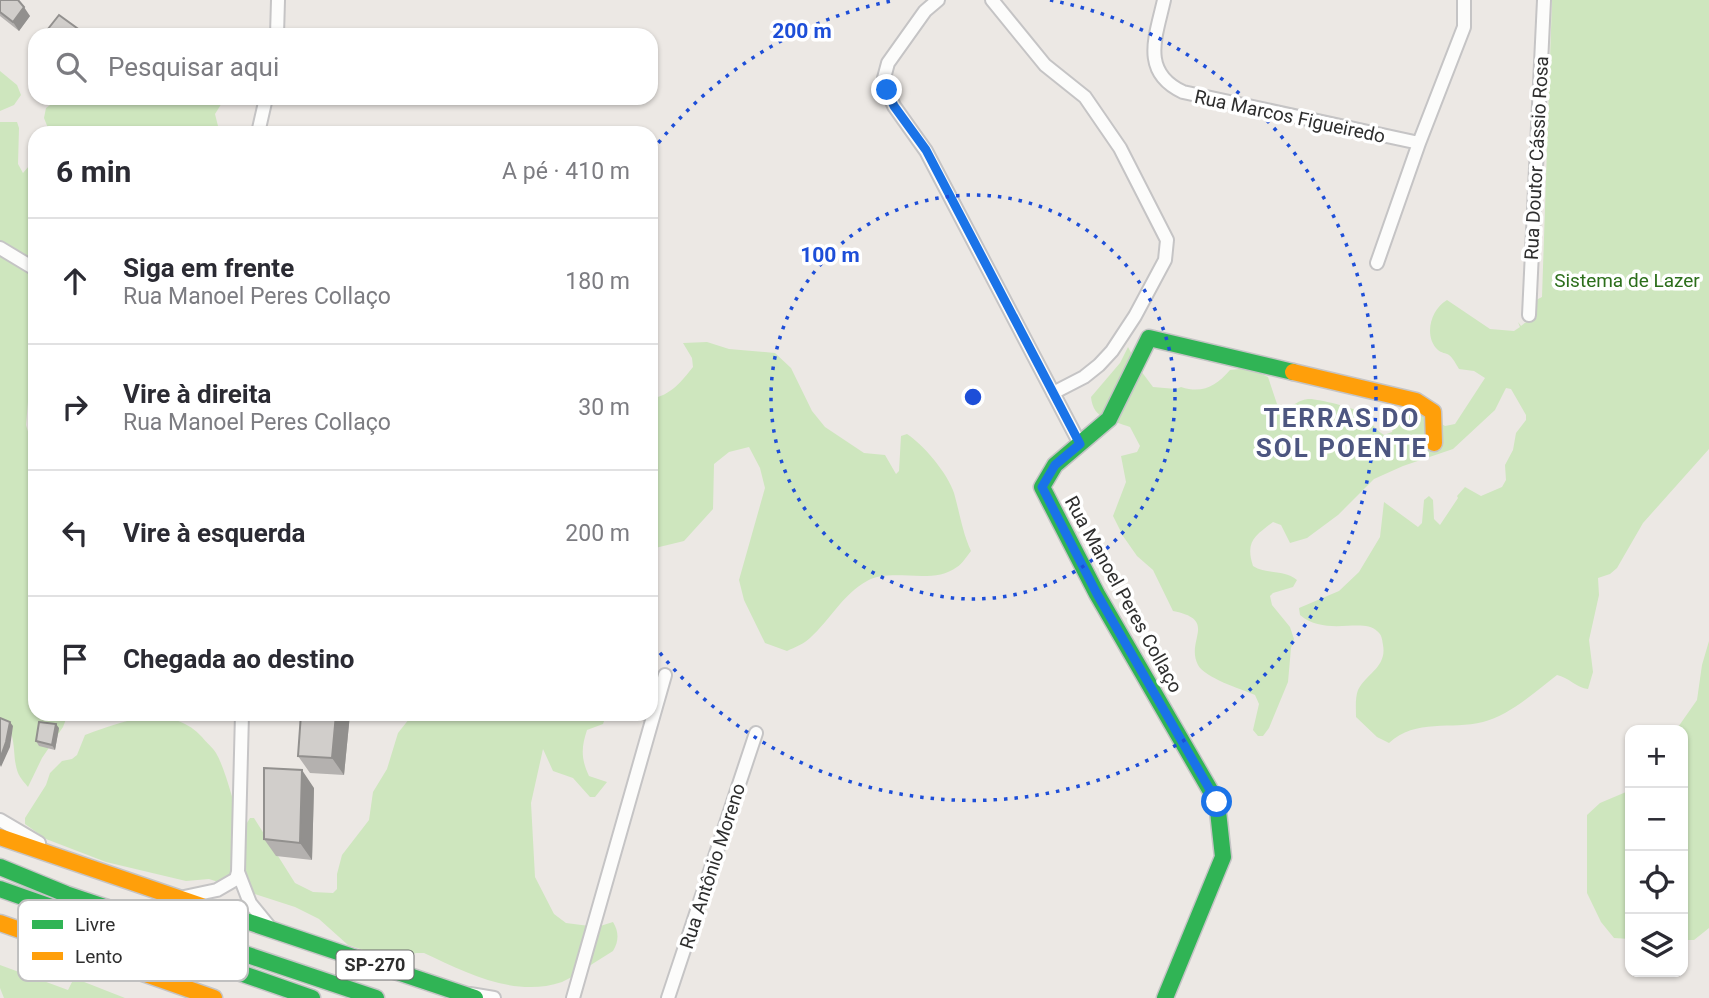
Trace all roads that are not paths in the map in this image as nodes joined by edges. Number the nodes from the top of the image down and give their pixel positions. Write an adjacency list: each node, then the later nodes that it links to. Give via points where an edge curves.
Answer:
1 (278, 0): 7 (street)
2 (938, 0): 15 (street, via 888,62 887,90 926,150)
3 (992, 0): 15 (street, via 1045,65 1085,97 1121,148 1167,240 1165,260 1112,351 1084,377)
4 (1164, 0): 10 (street, Rua Marcos Figueiredo, via 1153,53 1158,70 1176,89)
5 (1464, 0): 10 (street, via 1464,27)
6 (1544, 0): 14 (street, Rua Doutor Cássio Rosa)
7 (277, 28)
8 (264, 105): 9 (street)
9 (260, 126)
10 (1419, 144): 12 (street)
11 (0, 248): 13 (street)
12 (1377, 263)
13 (28, 265)
14 (1529, 315)
15 (1053, 393): 17 (street)
16 (1434, 443): 17 (main road, Rua Manoel Peres Collaço, via 1433,412 1416,401 1149,338 1109,419)
17 (1080, 444): 48 (main road, Rua Manoel Peres Collaço, via 1055,465 1042,487 1097,594 1217,802 1223,857)
18 (665, 676): 19 (street)
19 (658, 700)
20 (242, 721): 27 (street)
21 (652, 721): 46 (street)
22 (755, 733): 47 (street, Rua Antônio Moreno)
23 (0, 820): 25 (street)
24 (0, 837): 25 (main road, SP-270)
25 (72, 863): 29 (main road, SP-270)
26 (0, 867): 31 (main road, SP-270)
27 (238, 873): 29 (street, via 217,890); 36 (street, via 250,903)
28 (0, 889): 30 (main road)
29 (175, 898): 32 (main road, SP-270)
30 (29, 900)
31 (84, 900)
32 (181, 900)
33 (0, 923): 35 (main road)
34 (248, 923): 36 (main road, SP-270)
35 (18, 929)
36 (275, 932): 40 (main road, SP-270)
37 (248, 955): 43 (main road, SP-270)
38 (248, 976): 42 (main road)
39 (165, 981): 41 (main road)
40 (452, 991): 44 (main road, SP-270); 45 (street)
41 (214, 998)
42 (312, 998)
43 (376, 998)
44 (475, 998)
45 (494, 998)
46 (573, 998)
47 (668, 998)
48 (1165, 998)

